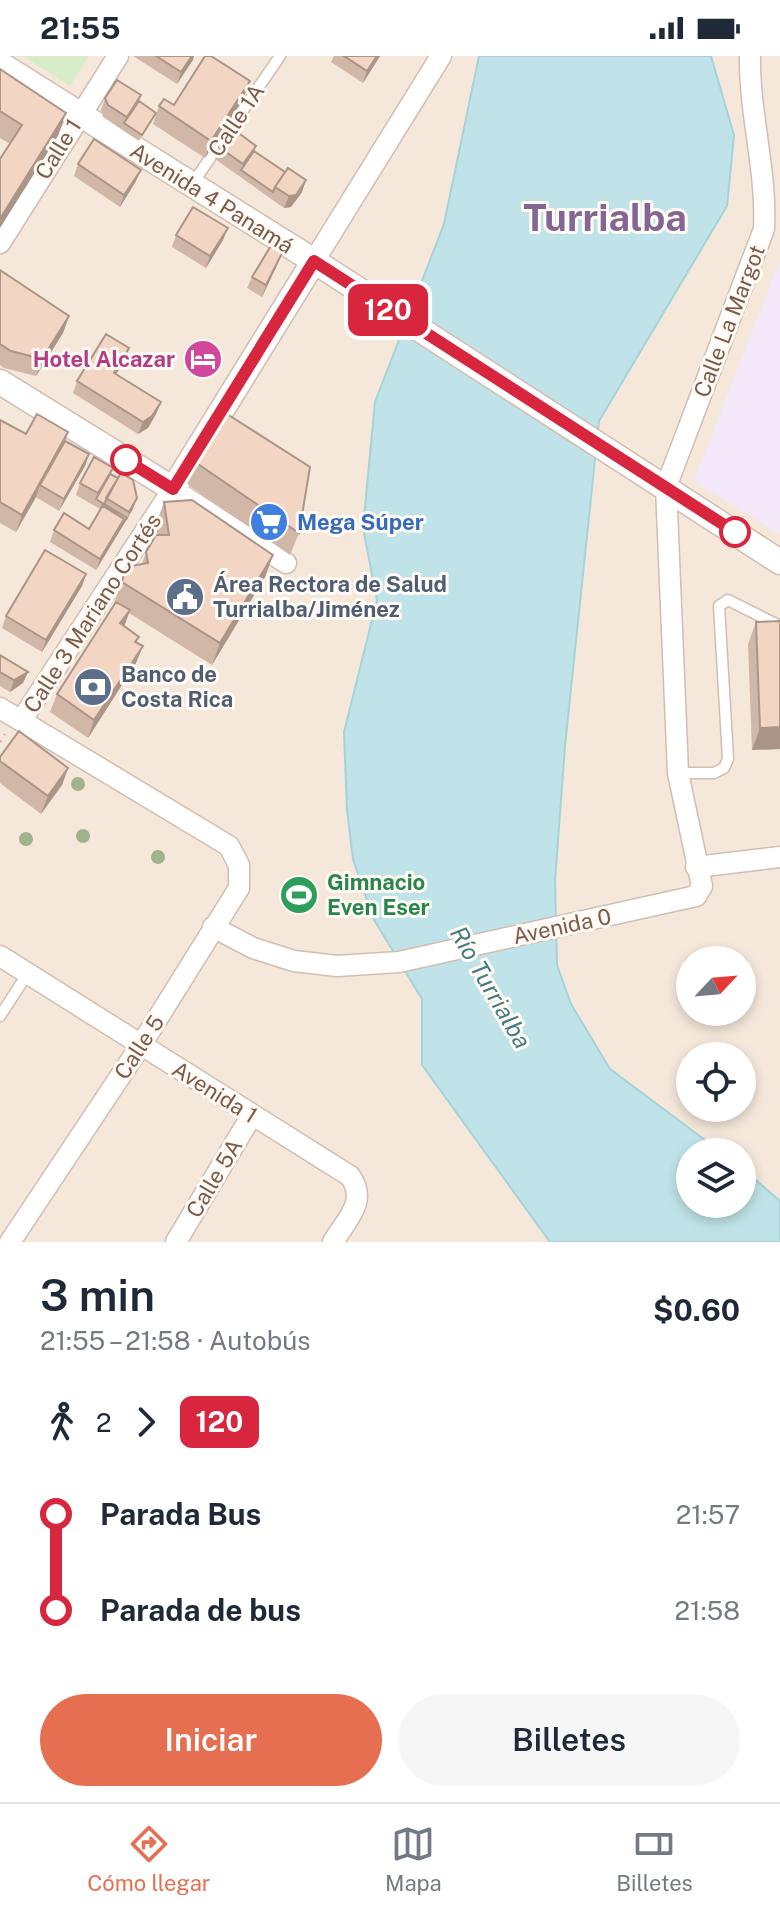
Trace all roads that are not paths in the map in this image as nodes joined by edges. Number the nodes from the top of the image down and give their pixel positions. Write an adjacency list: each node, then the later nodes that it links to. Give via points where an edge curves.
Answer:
1 (118, 56): 6 (street, Calle 1)
2 (280, 56): 7 (lane, Calle 1A)
3 (441, 56): 9 (street, Calle 3 Mariano Cortés)
4 (750, 56): 11 (street, Calle La Margot, via 764,229)
5 (0, 64): 6 (street, Avenida 4 Panamá)
6 (80, 115): 7 (street, Avenida 4 Panamá); 8 (street, Calle 1)
7 (192, 185): 9 (street, Avenida 4 Panamá)
8 (0, 243)
9 (314, 261): 11 (street, Avenida 4 Panamá); 12 (street, Calle 3 Mariano Cortés)
10 (0, 382): 12 (street)
11 (666, 487): 13 (street, Avenida 4 Panamá); 18 (street)
12 (173, 489): 14 (street); 17 (street, Calle 3 Mariano Cortés)
13 (780, 562)
14 (286, 563)
15 (780, 626): 18 (lane, via 728,600 721,603 717,610 728,759 714,773)
16 (0, 708): 17 (street)
17 (21, 721): 21 (street, Calle 5, via 229,846 239,865 239,888)
18 (678, 773): 20 (street)
19 (780, 857): 20 (street)
20 (696, 867): 21 (street, Avenida 0, via 702,886 696,896 399,962 294,961)
21 (213, 927): 25 (street, Calle 5)
22 (0, 956): 23 (street, Avenida 1)
23 (28, 973): 24 (lane); 25 (street, Avenida 1)
24 (0, 1016)
25 (141, 1045): 26 (street, Avenida 1); 27 (street, Calle 5)
26 (252, 1115): 28 (street, Calle 5A); 29 (street, Avenida 1, via 350,1176 358,1187 359,1201)
27 (10, 1242)
28 (176, 1242)
29 (333, 1242)

